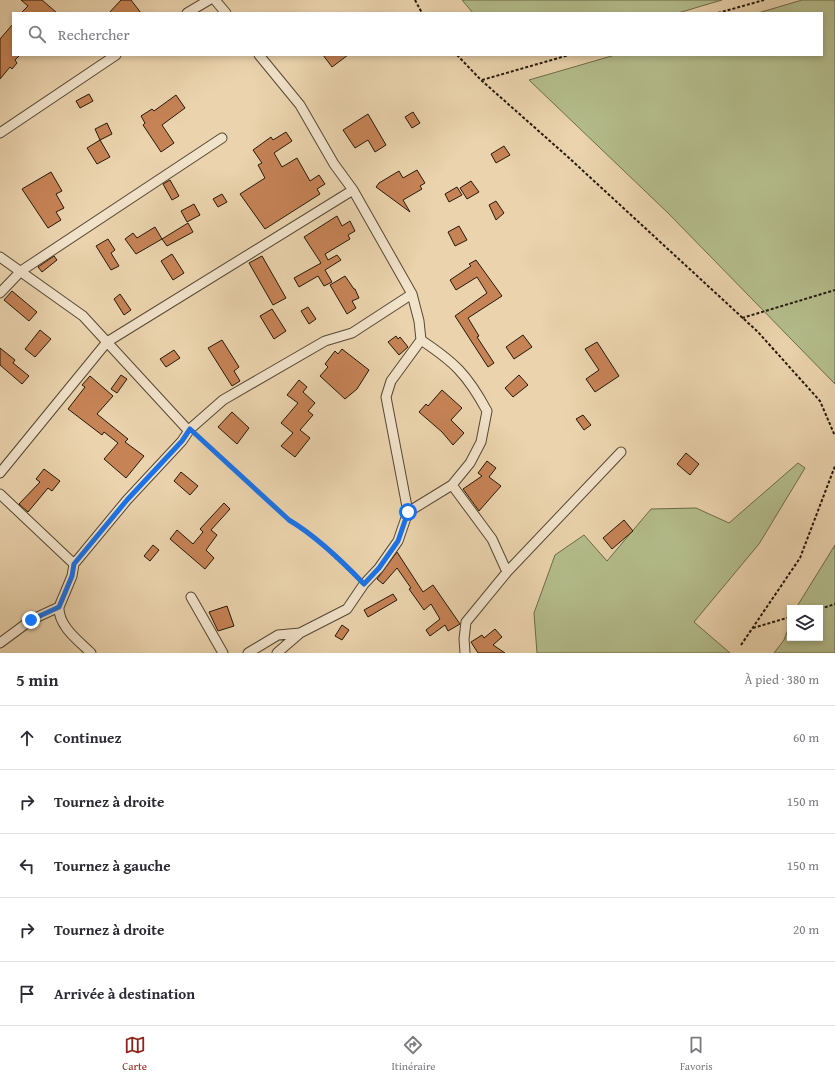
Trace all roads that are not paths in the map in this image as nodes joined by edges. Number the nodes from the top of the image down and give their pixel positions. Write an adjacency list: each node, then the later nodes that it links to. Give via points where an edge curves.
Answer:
1 (209, 0): 3 (street)
2 (215, 0): 4 (street)
3 (189, 12)
4 (225, 12)
5 (115, 56): 7 (street)
6 (260, 56): 9 (street, via 300,105)
7 (0, 134)
8 (222, 138): 11 (street)
9 (352, 190): 13 (street); 15 (street)
10 (0, 257): 11 (street)
11 (21, 271): 12 (street); 15 (street, via 83,316)
12 (0, 293)
13 (412, 294): 14 (street); 16 (street, via 352,333 325,341 223,400)
14 (421, 340): 19 (street, via 447,357 467,377 487,411 481,442 470,464); 21 (street, via 391,381 386,397)
15 (107, 342): 16 (street); 18 (street)
16 (190, 429): 22 (street)
17 (621, 452): 23 (street)
18 (0, 473)
19 (452, 485): 21 (street); 23 (street, via 492,539)
20 (0, 494): 22 (street)
21 (408, 512): 26 (street, via 398,541 347,609)
22 (74, 564): 25 (street, via 72,576)
23 (507, 572): 32 (street, via 466,622)
24 (191, 597): 29 (street)
25 (59, 607): 27 (street, via 31,620); 28 (street, via 60,620)
26 (300, 633): 30 (street, via 278,635); 31 (street)
27 (0, 643)
28 (91, 653)
29 (224, 653)
30 (248, 653)
31 (277, 653)
32 (465, 653)

